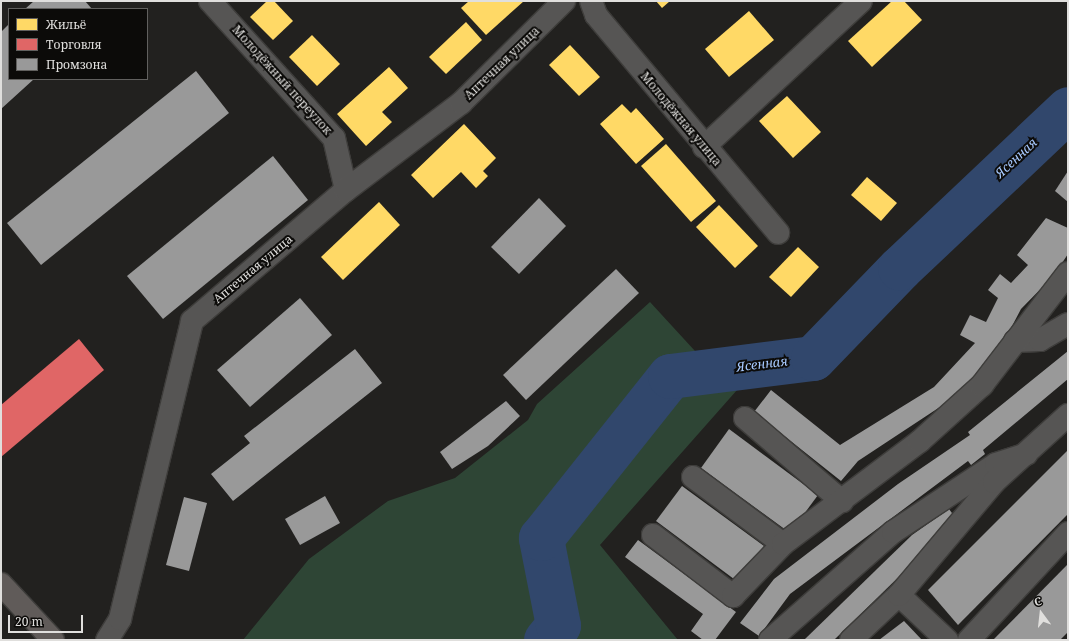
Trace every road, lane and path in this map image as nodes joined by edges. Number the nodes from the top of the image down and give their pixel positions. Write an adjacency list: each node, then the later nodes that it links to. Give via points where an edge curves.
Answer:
1 (564, 1): 6 (street, Аптечная улица, via 461,103)
2 (591, 1): 5 (street, Молодёжная улица, via 596,15)
3 (861, 1): 5 (street)
4 (214, 3): 6 (street, Молодёжный переулок, via 334,138)
5 (704, 147): 7 (street, Молодёжная улица)
6 (346, 190): 22 (street, Аптечная улица, via 192,321 120,619)
7 (778, 233)
8 (1068, 273): 10 (street)
9 (1068, 324): 10 (street, via 1040,340)
10 (1015, 341): 15 (street, via 982,385 920,441)
11 (1068, 415): 13 (street)
12 (746, 418): 15 (street)
13 (1026, 454): 20 (street, via 994,482); 23 (street, via 996,464 893,532)
14 (693, 477): 18 (street)
15 (842, 501): 18 (street)
16 (1068, 533): 26 (street)
17 (653, 535): 18 (street, via 733,596)
18 (783, 544)
19 (1, 584): 21 (main road)
20 (899, 595): 24 (street); 25 (street)
21 (53, 640)
22 (107, 640)
23 (770, 640)
24 (851, 640)
25 (947, 640)
26 (969, 640)

